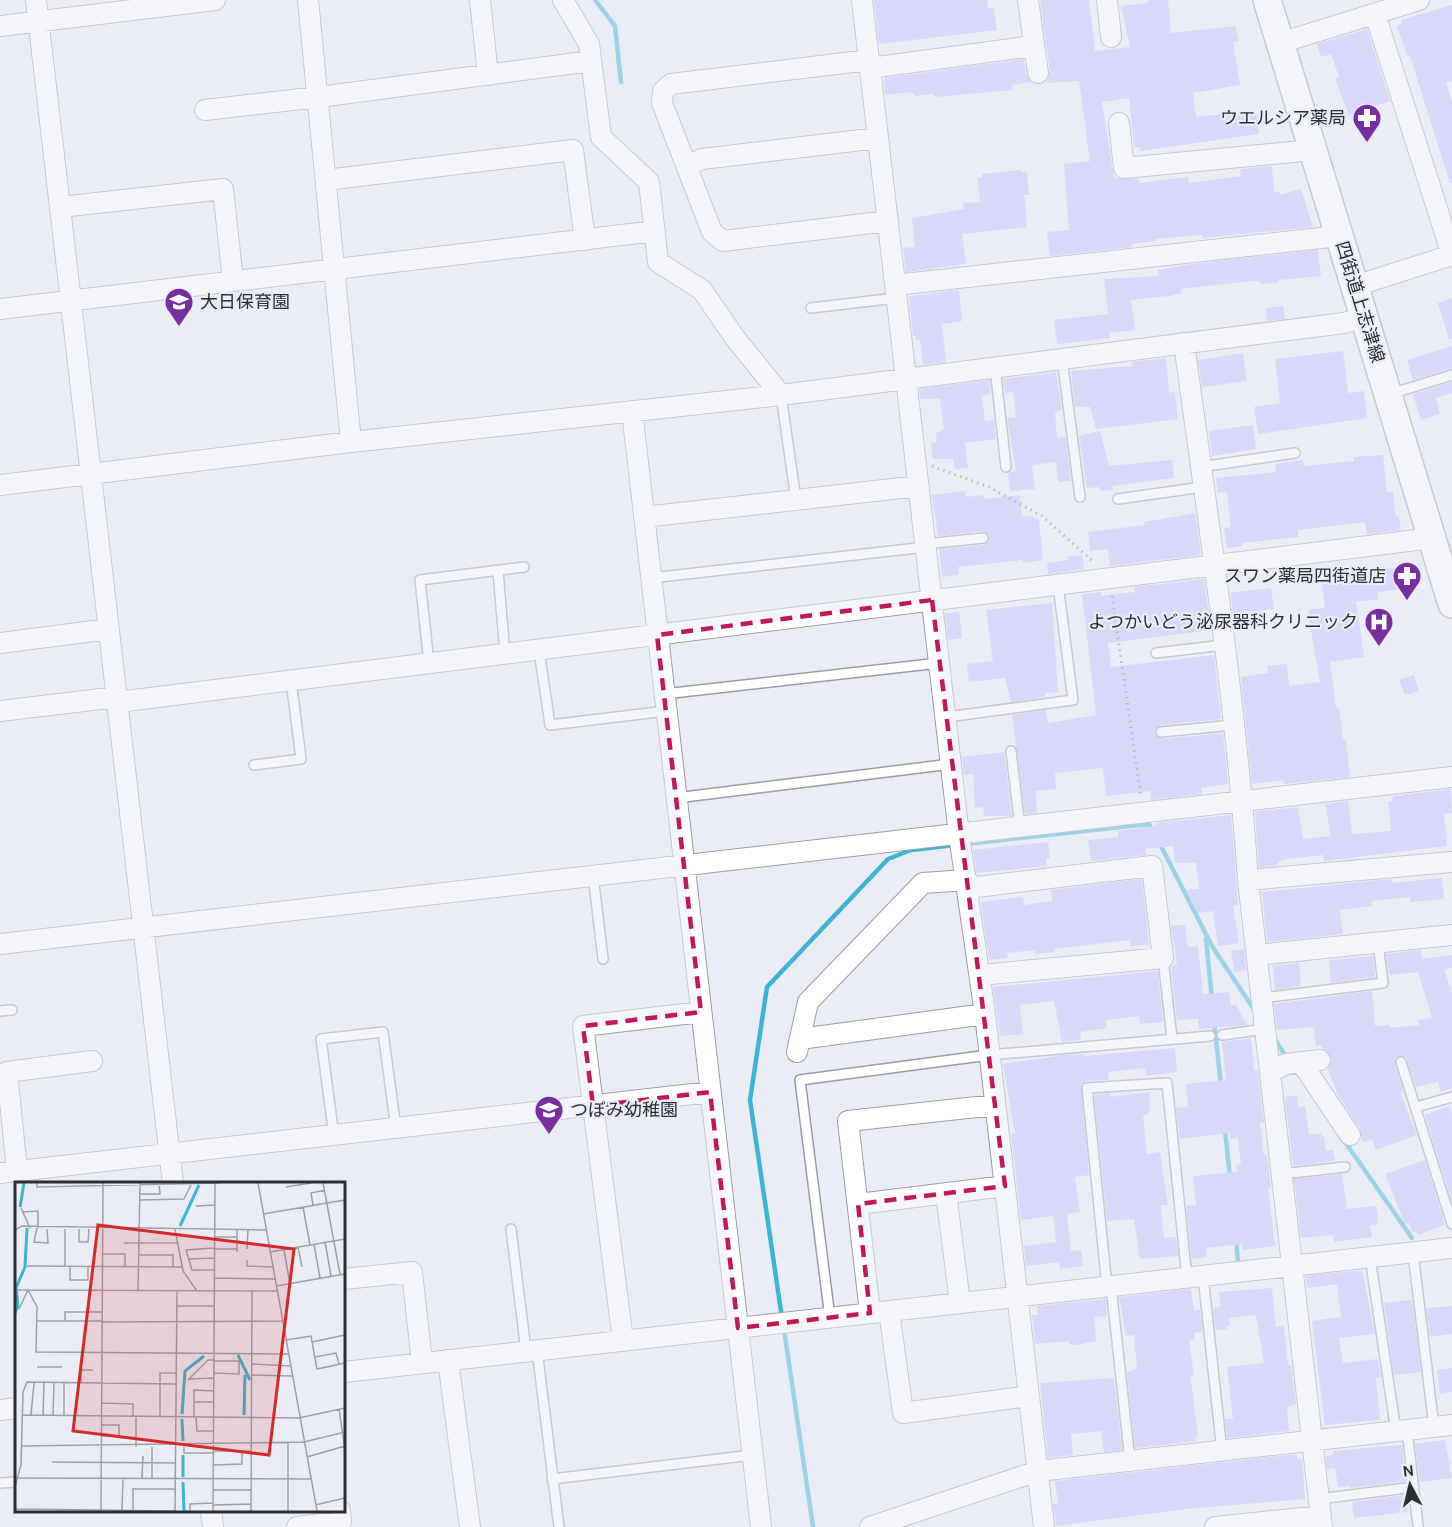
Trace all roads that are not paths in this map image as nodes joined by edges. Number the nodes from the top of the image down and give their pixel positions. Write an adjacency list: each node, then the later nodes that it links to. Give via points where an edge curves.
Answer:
1 (36, 0): 12 (street)
2 (215, 0): 12 (street)
3 (308, 0): 21 (street)
4 (480, 0): 20 (street)
5 (563, 0): 17 (street, via 588,44)
6 (862, 0): 18 (street)
7 (1028, 0): 16 (street)
8 (1107, 0): 14 (street)
9 (1267, 0): 15 (main road, 四街道上志津線)
10 (1419, 0): 11 (street)
11 (1375, 14): 15 (street); 35 (street, via 1452,255)
12 (39, 21): 13 (street); 28 (street)
13 (0, 26)
14 (1111, 37)
15 (1280, 43): 25 (main road, 四街道上志津線)
16 (1033, 46): 18 (street); 19 (street)
17 (591, 61): 20 (street); 30 (street, via 601,137 649,182)
18 (870, 64): 24 (street); 26 (street, via 671,84 663,91 662,103)
19 (1038, 73)
20 (488, 75): 21 (street)
21 (319, 97): 22 (street); 27 (street)
22 (205, 110)
23 (1119, 123): 25 (street, via 1124,168)
24 (878, 138): 26 (street, via 702,159); 29 (street)
25 (1313, 150): 31 (main road, 四街道上志津線)
26 (688, 166): 29 (street, via 712,232 723,241)
27 (326, 180): 32 (street, via 573,150); 33 (street)
28 (60, 207): 34 (street, via 223,189); 37 (street)
29 (888, 221): 36 (street)
30 (655, 231): 32 (street); 47 (street, via 658,262 702,290)
31 (1339, 236): 35 (main road, 四街道上志津線); 36 (street)
32 (585, 240): 33 (street)
33 (333, 269): 34 (street); 49 (street)
34 (233, 281): 37 (street)
35 (1355, 286): 40 (main road, 四街道上志津線)
36 (896, 292): 38 (lane); 45 (street)
37 (71, 300): 39 (street); 53 (street)
38 (811, 308)
39 (0, 309)
40 (1364, 317): 41 (street, via 1344,323); 46 (main road, 四街道上志津線)
41 (1184, 343): 42 (street); 52 (street)
42 (1062, 358): 43 (street); 57 (lane)
43 (995, 367): 45 (street); 51 (lane)
44 (1452, 375): 46 (lane)
45 (907, 377): 47 (street); 55 (street)
46 (1388, 394): 62 (main road, 四街道上志津線)
47 (781, 395): 48 (street); 59 (lane)
48 (632, 411): 49 (street); 60 (street)
49 (351, 441): 53 (street)
50 (1295, 453): 52 (lane)
51 (1006, 467)
52 (1200, 467): 56 (street)
53 (91, 473): 54 (street); 71 (street)
54 (0, 485)
55 (920, 486): 59 (street); 63 (street)
56 (1203, 487): 58 (lane); 64 (street)
57 (1080, 497)
58 (1118, 499)
59 (796, 500): 60 (street)
60 (644, 517): 67 (street)
61 (983, 538): 63 (lane)
62 (1432, 538): 64 (street); 70 (main road, 四街道上志津線)
63 (926, 545): 67 (lane); 69 (street)
64 (1216, 565): 68 (street); 74 (street)
65 (524, 567): 66 (lane)
66 (498, 571): 77 (lane); 78 (lane, via 420,580)
67 (651, 578): 72 (street)
68 (1058, 585): 69 (street); 84 (lane, via 1073,700)
69 (932, 600): 72 (street); 79 (street)
70 (1452, 604)
71 (109, 629): 73 (street); 81 (street)
72 (657, 635): 75 (street); 82 (street)
73 (0, 643)
74 (1224, 645): 76 (lane); 85 (street)
75 (539, 650): 77 (street); 82 (lane, via 550,725)
76 (1156, 653)
77 (505, 654): 78 (street)
78 (429, 663): 80 (street)
79 (939, 663): 82 (lane); 84 (street)
80 (291, 680): 81 (street); 89 (lane, via 301,759)
81 (117, 700): 83 (street); 100 (street)
82 (665, 703): 91 (street)
83 (0, 711)
84 (947, 717): 88 (street)
85 (1233, 725): 86 (lane); 92 (street)
86 (1161, 732)
87 (1011, 752): 93 (lane)
88 (952, 764): 91 (lane); 94 (street)
89 (254, 765)
90 (1452, 777): 92 (street)
91 (676, 798): 96 (street)
92 (1243, 802): 93 (street); 98 (street)
93 (1020, 828): 94 (street)
94 (960, 841): 96 (street); 99 (street)
95 (1452, 862): 98 (street)
96 (684, 865): 97 (street); 111 (street)
97 (593, 875): 100 (street); 106 (lane)
98 (1248, 880): 104 (street)
99 (967, 884): 105 (street, via 1152,866); 107 (street); 112 (street, via 923,883 808,1002 799,1045)
100 (144, 927): 103 (street); 129 (street)
101 (1452, 935): 102 (street)
102 (1378, 943): 104 (street); 108 (lane, via 1383,984)
103 (0, 944)
104 (1257, 955): 108 (street)
105 (1163, 958): 107 (street); 116 (lane)
106 (603, 959)
107 (980, 975): 112 (street)
108 (1262, 998): 113 (street)
109 (12, 1010): 110 (lane)
110 (0, 1011)
111 (701, 1012): 121 (street); 124 (street, via 583,1026)
112 (985, 1014): 117 (street)
113 (1265, 1029): 114 (lane); 120 (street)
114 (1222, 1035)
115 (1210, 1036): 116 (lane)
116 (1172, 1039): 117 (lane)
117 (989, 1055): 123 (street); 149 (lane, via 800,1080)
118 (92, 1061): 131 (street, via 7,1072)
119 (1401, 1062): 125 (lane)
120 (1271, 1072): 128 (street, via 1286,1064 1311,1061); 132 (street)
121 (710, 1092): 124 (street); 150 (street)
122 (1452, 1097): 125 (lane)
123 (995, 1105): 134 (street); 136 (street, via 848,1121)
124 (593, 1106): 126 (street); 151 (street)
125 (1416, 1107): 137 (lane)
126 (396, 1129): 127 (street); 127 (lane, via 383,1032 352,1035 321,1039)
127 (334, 1136): 129 (street)
128 (1350, 1136)
129 (170, 1155): 131 (street, via 40,1173); 133 (street)
130 (1345, 1167): 132 (lane)
131 (8, 1172)
132 (1282, 1174): 142 (street)
133 (173, 1182)
134 (1005, 1186): 135 (street); 146 (street)
135 (946, 1193): 136 (street); 147 (street)
136 (858, 1204): 148 (street)
137 (1452, 1224)
138 (510, 1229): 152 (lane)
139 (1452, 1248): 140 (street)
140 (1413, 1252): 141 (street); 159 (lane)
141 (1370, 1257): 142 (street); 160 (lane)
142 (1292, 1266): 143 (street); 161 (street)
143 (1195, 1277): 145 (street); 145 (lane, via 1167,1083 1087,1088); 162 (lane)
144 (345, 1279): 154 (street, via 412,1272)
145 (1109, 1287): 146 (street); 164 (lane)
146 (1017, 1297): 147 (street); 156 (street)
147 (960, 1303): 148 (street)
148 (880, 1312): 149 (street); 156 (street, via 903,1413)
149 (830, 1318): 150 (street)
150 (738, 1328): 151 (street); 163 (street)
151 (623, 1341): 152 (street)
152 (532, 1351): 153 (street); 166 (lane)
153 (448, 1360): 154 (street); 177 (street)
154 (422, 1363): 155 (street)
155 (345, 1372)
156 (1029, 1396): 165 (street)
157 (15, 1408): 158 (street)
158 (0, 1410)
159 (1443, 1426): 160 (street)
160 (1402, 1431): 161 (street); 169 (lane)
161 (1312, 1442): 162 (street); 172 (street)
162 (1222, 1452): 164 (street)
163 (752, 1455): 166 (lane); 179 (street)
164 (1130, 1461): 165 (street)
165 (1038, 1471): 180 (street); 181 (street)
166 (552, 1479): 178 (lane)
167 (15, 1482): 168 (lane)
168 (0, 1483)
169 (1414, 1487): 172 (lane); 174 (lane)
170 (211, 1512): 175 (street)
171 (340, 1512): 176 (street, via 341,1522)
172 (1321, 1514): 173 (street)
173 (1254, 1525): 182 (street)
174 (1418, 1526)
175 (213, 1527)
176 (297, 1527)
177 (470, 1527)
178 (559, 1527)
179 (761, 1527)
180 (870, 1527)
181 (1044, 1527)
182 (1215, 1527)

